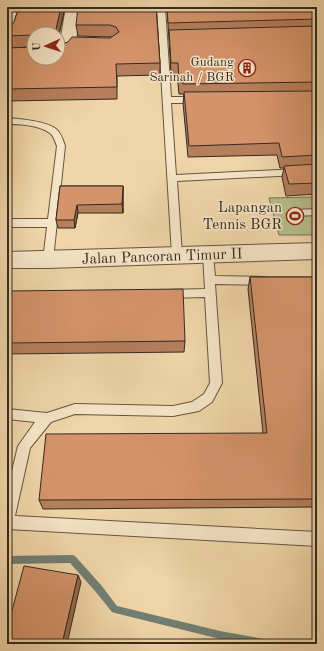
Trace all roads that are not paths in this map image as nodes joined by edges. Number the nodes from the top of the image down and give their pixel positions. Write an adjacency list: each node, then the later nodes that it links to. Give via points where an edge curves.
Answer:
1 (18, 7): 4 (street)
2 (73, 7): 5 (street)
3 (161, 7): 7 (lane, via 167,38)
4 (8, 33)
5 (69, 45)
6 (206, 99): 7 (lane)
7 (167, 100): 10 (lane)
8 (7, 121): 14 (lane, via 52,130 59,138 61,146)
9 (317, 171): 10 (lane)
10 (173, 178): 16 (lane)
11 (317, 212): 12 (lane)
12 (295, 213)
13 (7, 223): 14 (lane)
14 (52, 223): 19 (lane)
15 (317, 251): 17 (street, Jalan Pancoran Timur II)
16 (177, 255): 17 (street, Jalan Pancoran Timur II); 19 (street, Jalan Pancoran Timur II)
17 (208, 255): 20 (lane)
18 (7, 260): 19 (street, Jalan Pancoran Timur II)
19 (48, 260)
20 (210, 280): 21 (lane); 22 (lane)
21 (273, 282)
22 (211, 293): 23 (lane); 25 (lane, via 216,384 208,398 195,407 173,411 75,409)
23 (156, 294)
24 (7, 414): 25 (lane)
25 (47, 418): 26 (lane, via 24,446)
26 (7, 522): 27 (lane)
27 (317, 538)

